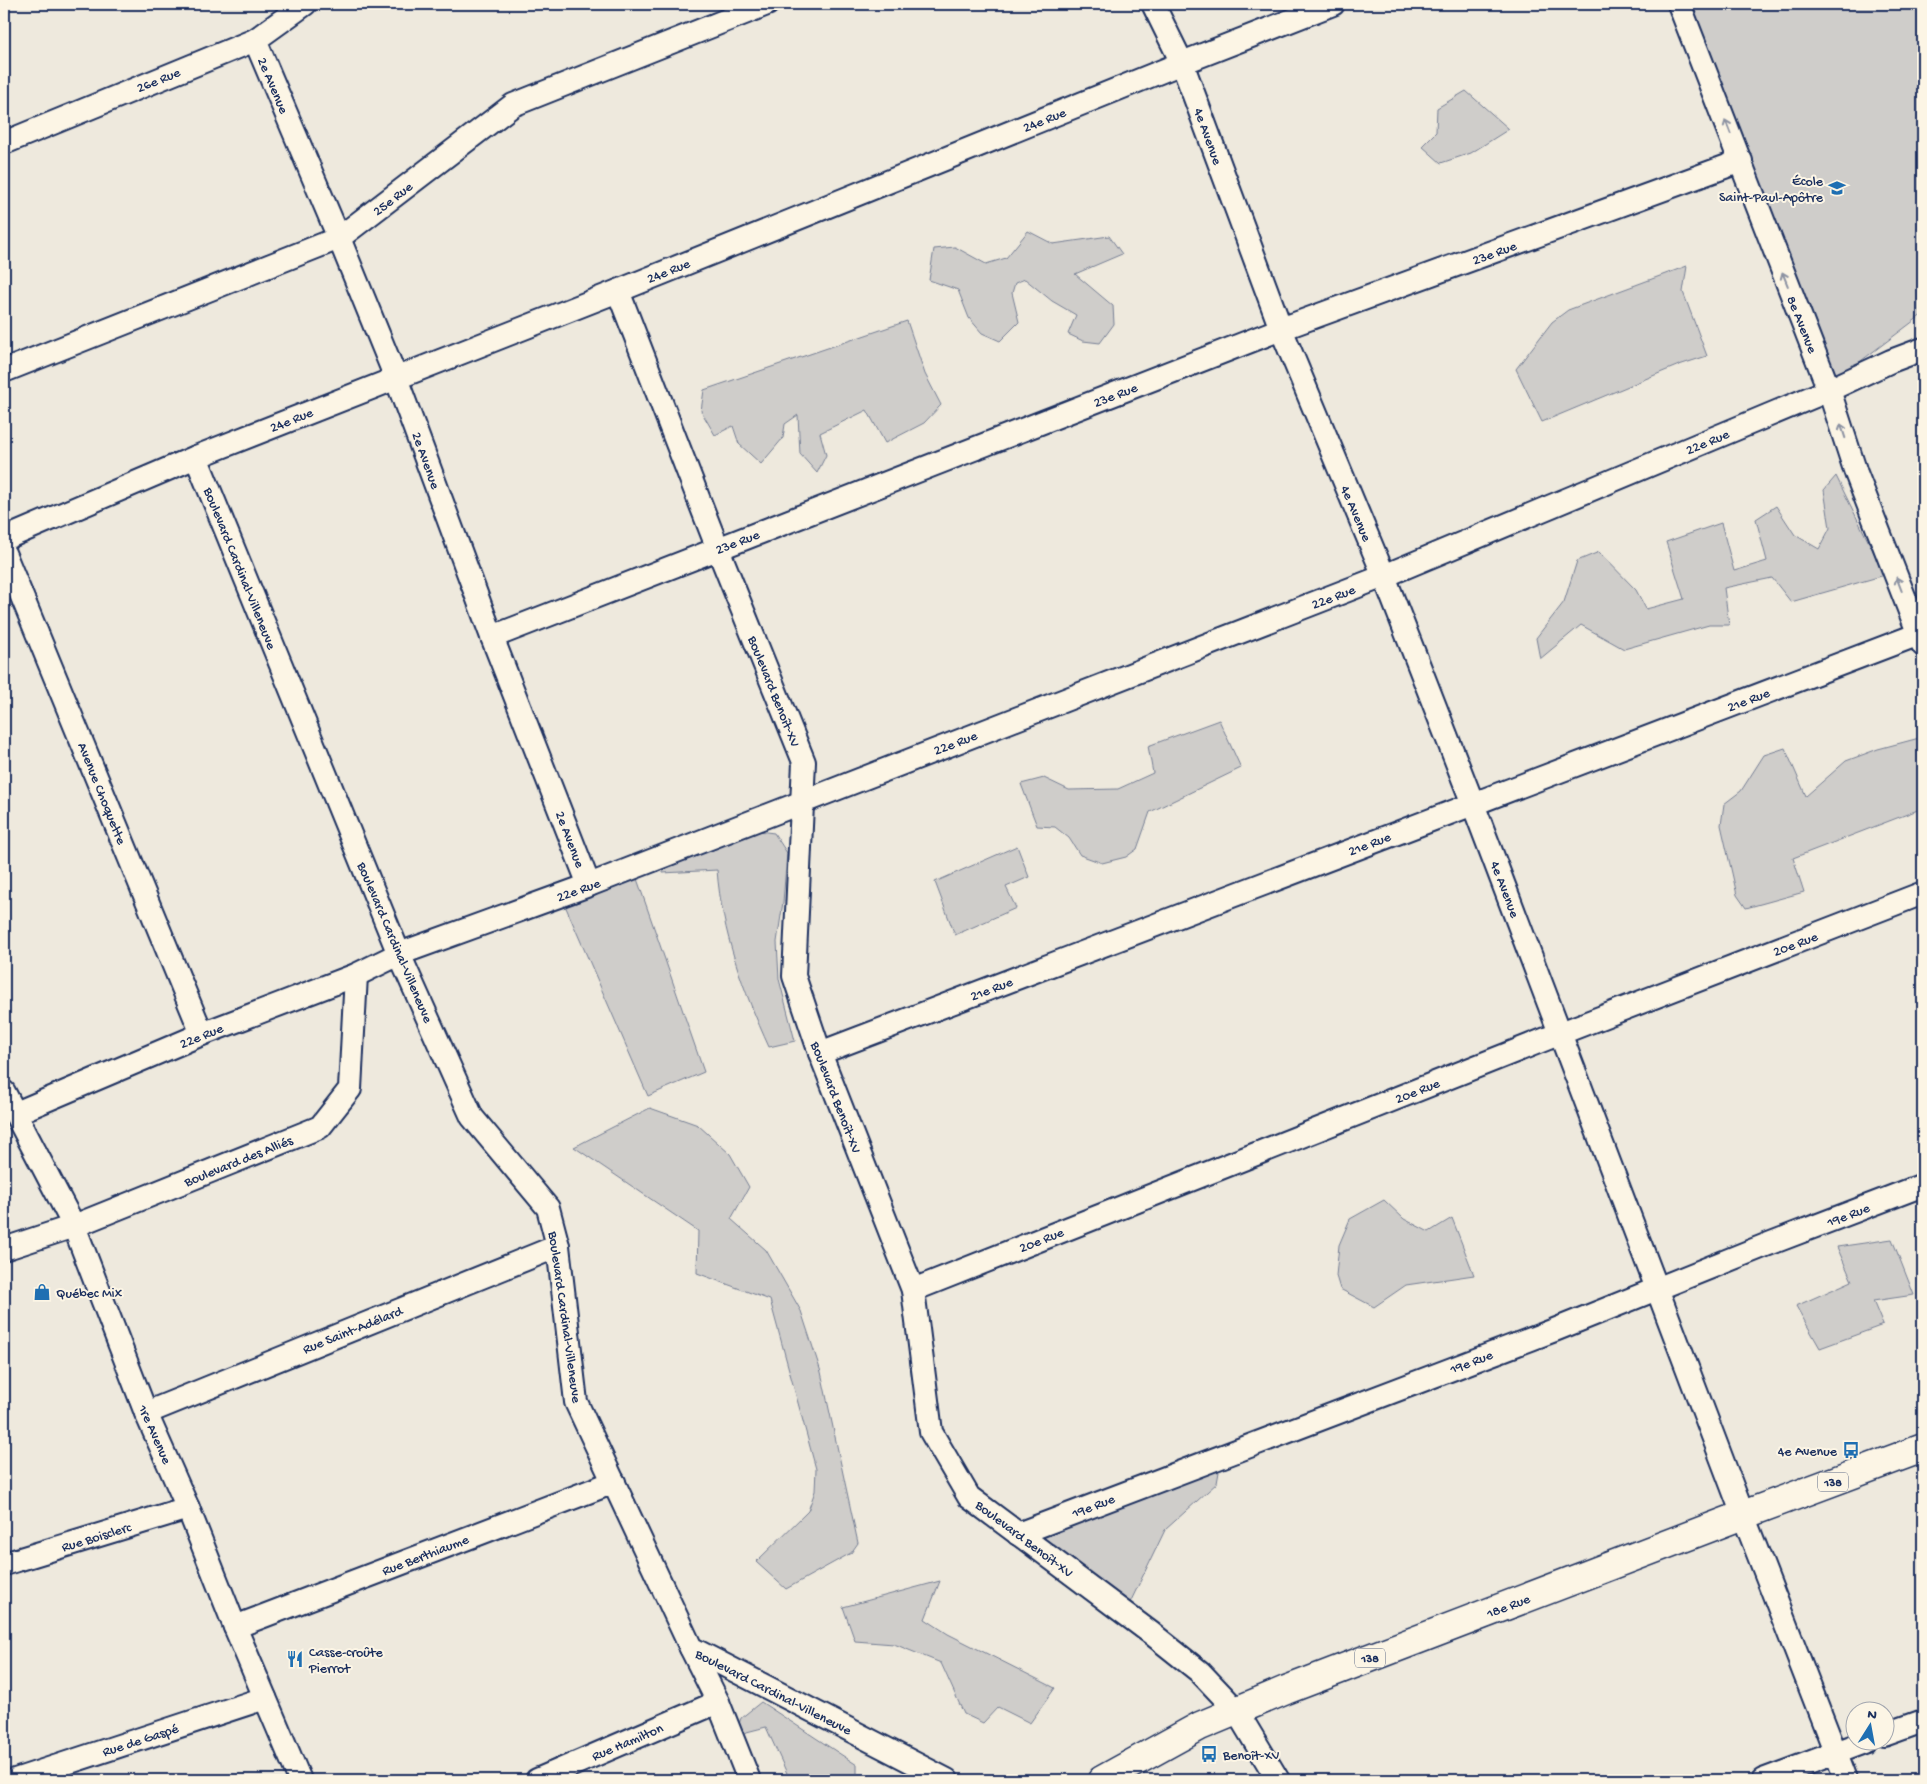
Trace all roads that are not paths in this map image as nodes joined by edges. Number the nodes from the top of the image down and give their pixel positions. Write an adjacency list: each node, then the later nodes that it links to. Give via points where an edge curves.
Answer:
1 (305, 4): 6 (street, 26e Rue)
2 (767, 4): 10 (street, 25e Rue, via 513,105)
3 (1153, 4): 7 (street, 4e Avenue)
4 (1333, 4): 7 (street, 24e Rue)
5 (1679, 4): 9 (street, 8e Avenue, one-way to 5)
6 (255, 40): 8 (street, 26e Rue); 10 (street, 2e Avenue)
7 (1182, 63): 11 (street, 24e Rue); 12 (street, 4e Avenue)
8 (4, 142)
9 (1741, 161): 12 (street, 23e Rue); 18 (street, 8e Avenue, one-way to 9)
10 (339, 238): 16 (street, 25e Rue); 17 (street, 2e Avenue)
11 (618, 290): 17 (street, 24e Rue); 21 (street, Boulevard Benoît-XV)
12 (1281, 329): 21 (street, 23e Rue); 23 (street, 4e Avenue)
13 (1923, 336): 15 (street, 22e Rue)
14 (1923, 350): 15 (street, 22e Rue)
15 (1891, 361): 18 (street, 22e Rue)
16 (4, 371)
17 (396, 378): 19 (street, 24e Rue); 24 (street, 2e Avenue)
18 (1829, 390): 23 (street, 22e Rue); 25 (street, 8e Avenue, one-way to 18, via 1856,473)
19 (196, 457): 20 (street, 24e Rue); 30 (street, Boulevard Cardinal-Villeneuve)
20 (4, 539)
21 (718, 549): 24 (street, 23e Rue); 26 (street, Boulevard Benoît-XV, via 804,762)
22 (4, 553): 33 (street, Avenue Choquette)
23 (1384, 576): 26 (street, 22e Rue); 27 (street, 4e Avenue)
24 (492, 636): 28 (street, 2e Avenue)
25 (1921, 640): 27 (street, 21e Rue)
26 (801, 802): 28 (street, 22e Rue); 34 (street, Boulevard Benoît-XV, via 794,976)
27 (1473, 804): 32 (street, 4e Avenue); 34 (street, 21e Rue)
28 (589, 885): 30 (street, 22e Rue)
29 (1923, 893): 32 (street, 20e Rue)
30 (399, 954): 31 (street, 22e Rue); 39 (street, Boulevard Cardinal-Villeneuve, via 472,1117 548,1208)
31 (356, 975): 33 (street, 22e Rue); 38 (street, Boulevard des Alliés, via 350,1089 320,1127)
32 (1561, 1032): 41 (street, 4e Avenue); 42 (street, 20e Rue)
33 (202, 1034): 36 (street, 22e Rue)
34 (820, 1053): 42 (street, Boulevard Benoît-XV)
35 (4, 1092): 36 (street, 1re Avenue)
36 (16, 1113): 38 (street, 1re Avenue)
37 (1923, 1185): 41 (street, 19e Rue)
38 (74, 1226): 40 (street, Boulevard des Alliés); 43 (street, 1re Avenue)
39 (558, 1246): 43 (street, Rue Saint-Adélard); 45 (street, Boulevard Cardinal-Villeneuve, via 576,1402)
40 (4, 1249)
41 (1658, 1289): 47 (street, 4e Avenue); 48 (street, 19e Rue)
42 (913, 1290): 48 (street, Boulevard Benoît-XV, via 931,1432 969,1497)
43 (146, 1413): 46 (street, 1re Avenue)
44 (1923, 1448): 47 (main road, 18e Rue / 138)
45 (614, 1482): 50 (street, Rue Berthiaume); 51 (street, Boulevard Cardinal-Villeneuve)
46 (188, 1508): 49 (street, Rue Boisclerc); 50 (street, 1re Avenue)
47 (1743, 1515): 54 (main road, 18e Rue / 138); 58 (street, 4e Avenue)
48 (1018, 1534): 54 (street, Boulevard Benoît-XV, via 1152,1632 1200,1672)
49 (4, 1564)
50 (236, 1627): 52 (street, 1re Avenue)
51 (691, 1648): 53 (street); 63 (street, Boulevard Cardinal-Villeneuve)
52 (265, 1698): 59 (street, Rue de Gaspé); 60 (street, 1re Avenue)
53 (718, 1702): 61 (street, Rue Hamilton); 62 (street)
54 (1236, 1710): 64 (main road, 18e Rue / 138); 65 (street, Boulevard Benoît-XV)
55 (1923, 1721): 56 (street)
56 (1894, 1731)
57 (1844, 1749): 58 (street)
58 (1835, 1752): 66 (street); 67 (street, 4e Avenue)
59 (15, 1780)
60 (300, 1780)
61 (537, 1780)
62 (749, 1780)
63 (947, 1780)
64 (1102, 1780)
65 (1278, 1780)
66 (1763, 1780)
67 (1846, 1780)

